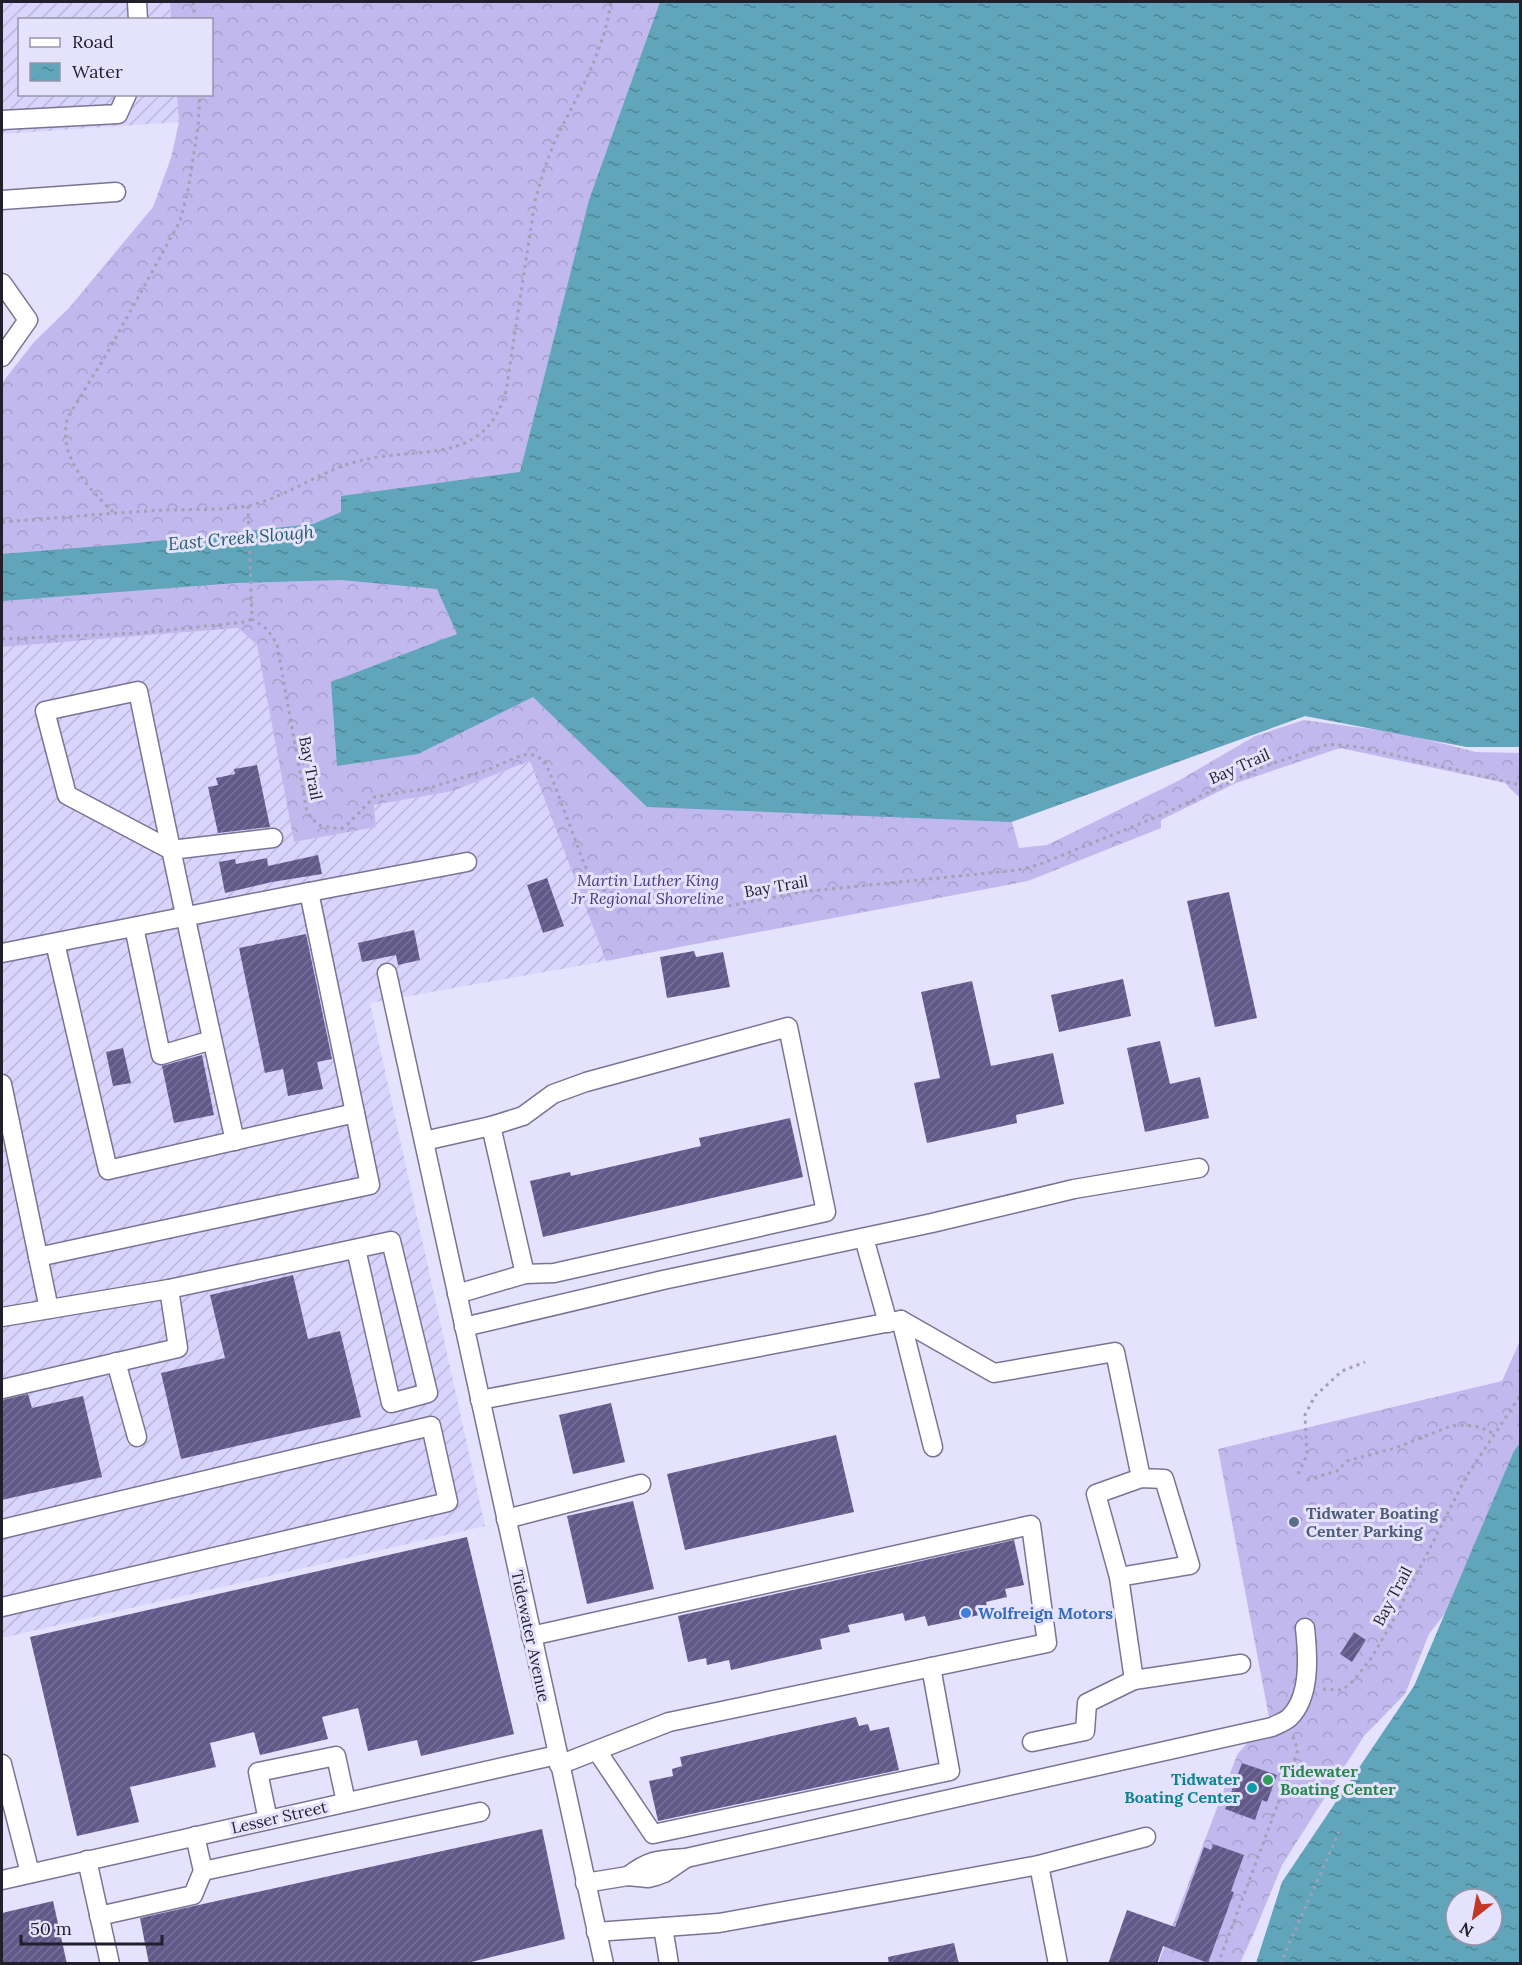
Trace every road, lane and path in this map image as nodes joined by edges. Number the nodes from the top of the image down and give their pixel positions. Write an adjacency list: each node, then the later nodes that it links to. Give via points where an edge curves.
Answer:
1 (137, 2): 4 (street)
2 (193, 2): 5 (path)
3 (611, 2): 13 (path, via 598,53 543,172 535,201 506,391 492,425 466,444 355,462)
4 (138, 18)
5 (195, 18)
6 (126, 96): 8 (street, via 118,114)
7 (201, 96): 14 (path, via 180,221 64,429 65,441 79,472)
8 (2, 120)
9 (116, 192): 10 (street)
10 (2, 200)
11 (2, 283): 12 (street, via 28,320)
12 (2, 357)
13 (248, 506): 14 (path); 16 (path)
14 (114, 513): 15 (path)
15 (2, 522)
16 (252, 619): 17 (path, via 139,633); 18 (path, Bay Trail, via 267,629 277,644 307,812 312,820 321,826 341,829 374,797 429,788 530,754 545,762 594,881 603,890 617,895 676,897 728,906 801,892 1018,870 1159,816 1260,768 1329,744 1360,747)
17 (2, 639)
18 (1521, 785)
19 (273, 838): 20 (street)
20 (171, 850): 20 (street, via 138,691 45,711 67,795); 23 (street)
21 (467, 862): 22 (street)
22 (309, 892): 23 (street); 30 (street)
23 (184, 917): 24 (street); 28 (street)
24 (134, 927): 25 (street); 28 (street, via 161,1055)
25 (55, 943): 26 (street); 32 (street, via 108,1170)
26 (2, 953)
27 (387, 973): 33 (street, Tidewater Avenue)
28 (212, 1040): 32 (street)
29 (2, 1084): 37 (street)
30 (355, 1113): 32 (street); 37 (street, via 370,1185)
31 (491, 1126): 33 (street); 38 (street); 38 (street, via 523,1116 553,1094 585,1082 789,1027 826,1212 554,1273)
32 (235, 1141)
33 (424, 1141): 40 (street, Tidewater Avenue)
34 (1199, 1168): 35 (street, via 1074,1189)
35 (864, 1238): 43 (street); 44 (street)
36 (356, 1248): 36 (street, via 392,1403 428,1394 391,1241); 39 (street)
37 (38, 1257): 41 (street)
38 (525, 1274): 40 (street)
39 (169, 1289): 41 (street); 45 (street, via 178,1348)
40 (458, 1301): 44 (street, Tidewater Avenue)
41 (49, 1309): 42 (street)
42 (2, 1317)
43 (894, 1321): 49 (street); 52 (street); 54 (street, via 994,1373 1115,1352)
44 (464, 1327): 49 (street, Tidewater Avenue)
45 (116, 1362): 47 (street); 51 (street)
46 (1365, 1362): 53 (path, via 1342,1371 1315,1396 1305,1415 1307,1455)
47 (2, 1389)
48 (1521, 1396): 50 (path, Bay Trail)
49 (480, 1400): 57 (street, Tidewater Avenue)
50 (1494, 1434): 55 (path, via 1480,1427 1451,1426 1347,1461 1337,1471); 66 (path, Bay Trail, via 1466,1477 1372,1657 1345,1688)
51 (137, 1437)
52 (933, 1447)
53 (1299, 1474)
54 (1141, 1478): 59 (street, via 1095,1494); 59 (street, via 1164,1479 1190,1565)
55 (1306, 1480)
56 (641, 1484): 57 (street)
57 (506, 1519): 62 (street, Tidewater Avenue)
58 (2, 1529): 60 (street, via 431,1426 448,1502)
59 (1119, 1577): 65 (street)
60 (2, 1607)
61 (1305, 1628): 83 (street, via 1303,1695 1287,1720 1272,1727 686,1858 664,1874 648,1878 628,1876)
62 (531, 1636): 64 (street, Lesser Street, via 1031,1525 1047,1643); 70 (street, Tidewater Avenue)
63 (1241, 1664): 65 (street)
64 (931, 1667): 69 (street, Lesser Street, via 669,1722); 69 (street, via 950,1772 653,1834)
65 (1134, 1680): 68 (street, via 1087,1703 1085,1731)
66 (1321, 1689)
67 (1292, 1736): 91 (path, via 1298,1750)
68 (1032, 1742)
69 (597, 1750): 70 (street, Lesser Street)
70 (558, 1760): 72 (street, Lesser Street); 83 (street, Tidewater Avenue)
71 (2, 1764): 81 (street)
72 (346, 1802): 74 (street, Lesser Street); 74 (street, via 336,1756 258,1772)
73 (480, 1812): 80 (street)
74 (268, 1820): 76 (street, Lesser Street)
75 (1339, 1832): 92 (path)
76 (195, 1836): 78 (street, Lesser Street); 80 (street)
77 (1146, 1837): 79 (street)
78 (87, 1860): 81 (street, Lesser Street); 84 (street)
79 (1039, 1865): 85 (street, via 719,1923); 90 (street)
80 (203, 1871): 84 (street, via 193,1895)
81 (30, 1873): 82 (street, Lesser Street)
82 (2, 1880)
83 (585, 1883): 86 (street, Tidewater Avenue)
84 (99, 1916): 87 (street)
85 (663, 1927): 86 (street); 89 (street)
86 (596, 1932): 88 (street, Tidewater Avenue)
87 (110, 1964)
88 (604, 1964)
89 (669, 1964)
90 (1059, 1964)
91 (1218, 1964)
92 (1280, 1964)

